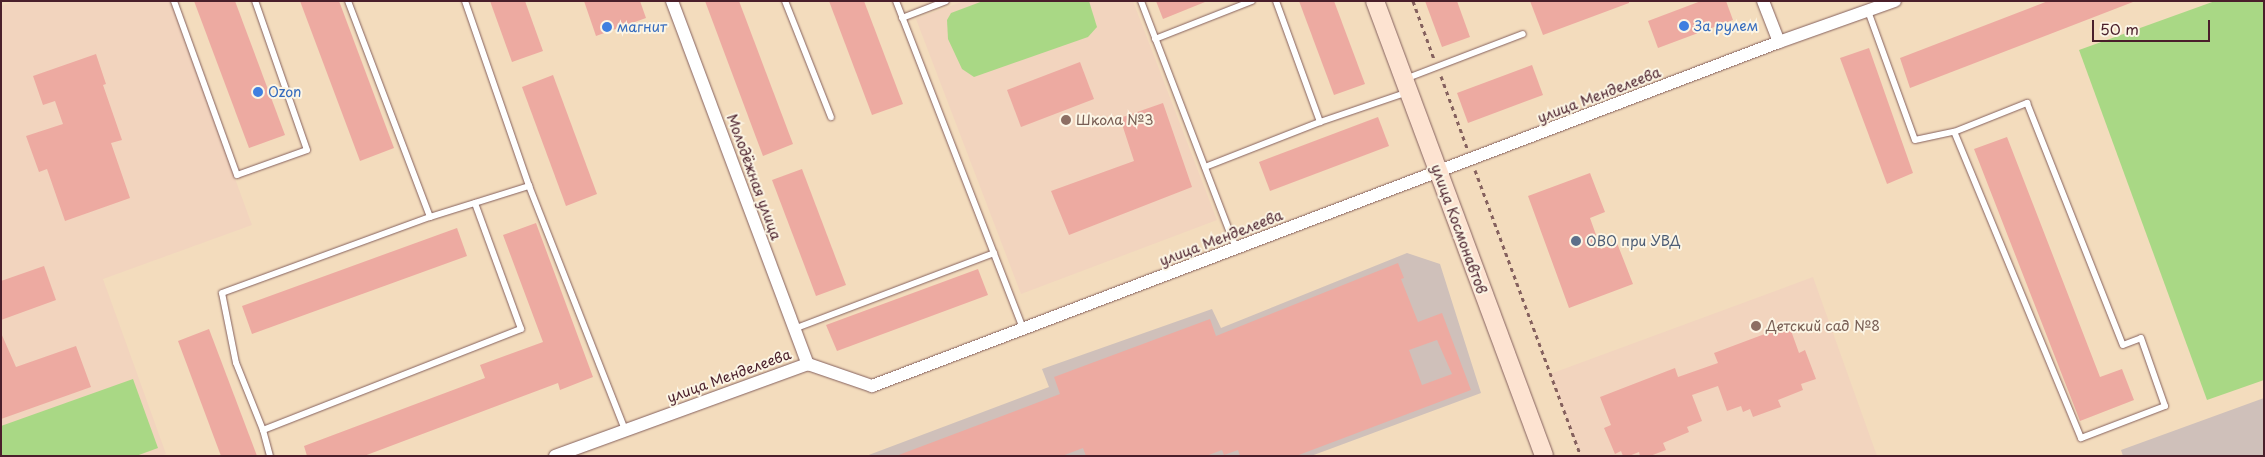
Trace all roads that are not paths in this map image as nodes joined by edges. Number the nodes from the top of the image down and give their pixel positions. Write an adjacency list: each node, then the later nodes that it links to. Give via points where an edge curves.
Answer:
1 (174, 1): 2 (lane, via 236,176 307,150)
2 (254, 1)
3 (348, 1): 28 (lane)
4 (465, 1): 26 (lane)
5 (672, 1): 31 (street, Молодёжная улица)
6 (785, 1): 21 (lane)
7 (896, 1): 16 (lane)
8 (946, 1): 16 (lane)
9 (1141, 1): 18 (lane)
10 (1252, 1): 18 (lane)
11 (1276, 1): 22 (lane)
12 (1375, 1): 20 (street, улица Космонавтов)
13 (1763, 1): 19 (street)
14 (1895, 1): 15 (street, улица Менделеева)
15 (1868, 11): 19 (street, улица Менделеева); 23 (lane, via 1915,140)
16 (902, 18): 30 (lane)
17 (1523, 34): 20 (lane, via 1438,67)
18 (1155, 39): 24 (lane)
19 (1779, 42): 25 (street, улица Менделеева)
20 (1406, 86): 22 (lane); 25 (street, улица Космонавтов)
21 (831, 118)
22 (1320, 122): 24 (lane)
23 (1954, 132): 23 (lane, via 2027,102 2123,345 2141,338 2165,406 2081,438)
24 (1205, 167): 29 (lane)
25 (1439, 172): 29 (street, улица Менделеева); 38 (street, улица Космонавтов)
26 (529, 186): 27 (lane); 35 (lane)
27 (475, 203): 28 (lane); 34 (lane, via 521,329)
28 (430, 217): 34 (lane, via 222,294 236,363)
29 (1236, 248): 32 (street, улица Менделеева)
30 (994, 253): 31 (lane); 32 (lane)
31 (794, 329): 33 (street, Молодёжная улица)
32 (1023, 329): 33 (street, улица Менделеева, via 872,386)
33 (808, 364): 35 (street, улица Менделеева)
34 (263, 430): 36 (lane)
35 (625, 430): 37 (street, улица Менделеева)
36 (270, 456)
37 (555, 456)
38 (1544, 456)

